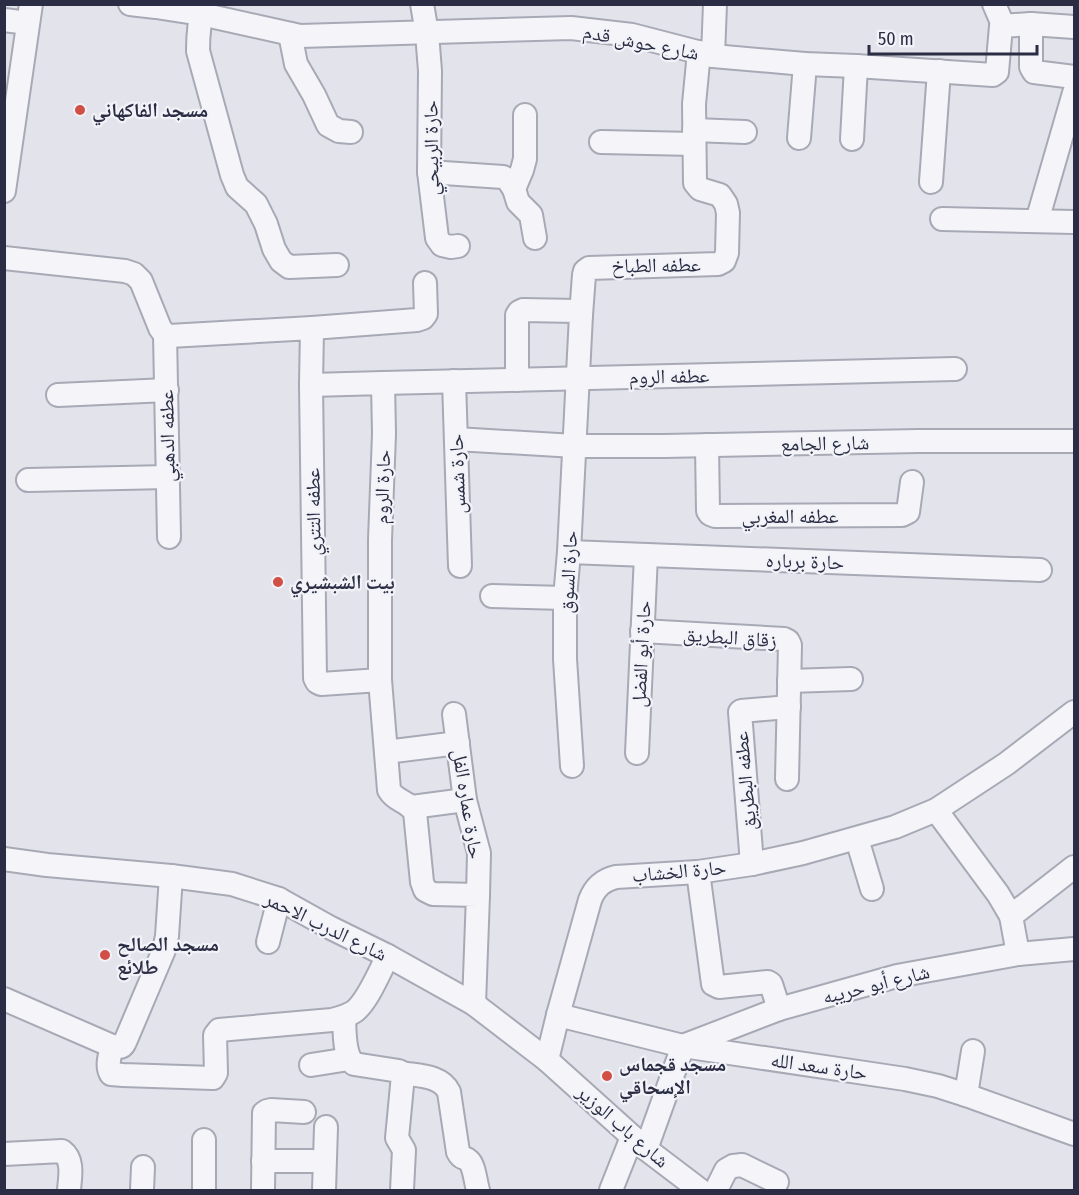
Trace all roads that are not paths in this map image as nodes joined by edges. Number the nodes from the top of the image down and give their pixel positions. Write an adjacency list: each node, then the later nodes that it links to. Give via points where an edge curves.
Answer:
1 (130, 4): 5 (street, شارع حوش قدم)
2 (422, 4): 12 (street, حارة الربيحي)
3 (715, 4): 14 (street, عطفه الطباخ)
4 (994, 4): 10 (street)
5 (156, 6): 6 (street, شارع حوش قدم)
6 (202, 9): 13 (street, شارع حوش قدم); 38 (street, via 198,51 237,187 256,204 281,261 289,267)
7 (30, 14): 8 (street); 31 (street)
8 (4, 20)
9 (1031, 24): 10 (street); 11 (street); 18 (street, via 1032,70)
10 (1003, 25): 17 (street, شارع حوش قدم, via 995,74)
11 (1074, 27)
12 (427, 33): 13 (street, شارع حوش قدم); 14 (street, شارع حوش قدم, via 582,29 632,35); 28 (street, حارة الربيحي)
13 (290, 34): 21 (street, via 296,64 328,125)
14 (706, 54): 15 (street, شارع حوش قدم); 23 (street, عطفه الطباخ, via 693,104)
15 (805, 64): 16 (street, شارع حوش قدم); 24 (street)
16 (856, 66): 17 (street, شارع حوش قدم); 25 (street)
17 (939, 71): 29 (street)
18 (1074, 77)
19 (1074, 93): 27 (street)
20 (525, 115): 30 (street, via 525,159)
21 (351, 132)
22 (745, 132): 23 (street)
23 (694, 137): 26 (street); 40 (street, عطفه الطباخ, via 695,183 700,189 720,195 726,204 724,261 589,268 584,275)
24 (799, 138)
25 (852, 139)
26 (601, 142)
27 (1067, 146): 33 (street)
28 (429, 172): 30 (street, via 503,177); 36 (street, حارة الربيحي, via 437,238 442,245)
29 (931, 182)
30 (514, 189): 35 (street, via 518,202 531,215)
31 (4, 191)
32 (942, 219): 33 (street)
33 (1037, 221): 34 (street)
34 (1074, 222)
35 (535, 238)
36 (458, 246)
37 (4, 258): 42 (street, via 134,274 141,281)
38 (337, 266)
39 (425, 283): 41 (street, via 423,318)
40 (581, 315): 44 (street, حارة السوق); 45 (street, via 577,311 519,312)
41 (312, 327): 42 (street); 48 (street)
42 (165, 334): 49 (street, عطفه الدهبي)
43 (955, 369): 44 (street, عطفه الروم)
44 (579, 378): 45 (street, عطفه الروم); 53 (street, حارة السوق)
45 (517, 380): 46 (street, عطفه الروم)
46 (454, 381): 47 (street, عطفه الروم); 51 (street, حارة شمس)
47 (383, 383): 48 (street); 67 (street, حارة الروم)
48 (311, 385): 67 (street, عطفه التتري, via 315,678 321,684)
49 (167, 390): 50 (street); 55 (street, عطفه الدهبي)
50 (58, 395)
51 (456, 439): 53 (street, شارع الجامع); 61 (street, حارة شمس)
52 (1074, 441): 54 (street, شارع الجامع)
53 (575, 446): 54 (street, شارع الجامع); 59 (street, حارة السوق)
54 (707, 446): 57 (street, عطفه المغربي, via 708,511 715,516 902,516 908,512)
55 (168, 477): 56 (street); 58 (street, عطفه الدهبي)
56 (28, 480)
57 (912, 482)
58 (169, 537)
59 (569, 552): 60 (street, حارة برباره); 64 (street, حارة السوق)
60 (646, 555): 62 (street, حارة برباره); 65 (street, حارة أبو الفضل)
61 (460, 567)
62 (1040, 570)
63 (492, 596): 64 (street)
64 (565, 598): 75 (street, حارة السوق)
65 (642, 631): 68 (street, زقاق البطريق, via 784,639 790,645); 74 (street, حارة أبو الفضل)
66 (851, 679): 68 (street)
67 (380, 680): 73 (street, حارة الروم)
68 (789, 681): 69 (street, زقاق البطريق)
69 (789, 707): 76 (street, زقاق البطريق); 82 (street, عطفه البطريق, via 740,712)
70 (1074, 712): 79 (street, حارة الخشاب, via 1006,764)
71 (454, 714): 72 (street, حارة عماره الفل)
72 (458, 743): 73 (street); 77 (street, حارة عماره الفل)
73 (386, 752): 78 (street, حارة الروم, via 389,790)
74 (637, 753)
75 (572, 766)
76 (787, 778)
77 (465, 800): 78 (street); 87 (street, حارة عماره الفل, via 479,853)
78 (412, 807): 87 (street, via 425,890 433,894)
79 (936, 810): 80 (street, حارة الخشاب); 89 (street)
80 (857, 839): 82 (street, حارة الخشاب); 86 (street)
81 (4, 859): 85 (street, شارع الدرب الاحمر)
82 (752, 864): 84 (street, حارة الخشاب)
83 (1074, 867): 89 (street)
84 (698, 872): 96 (street, via 713,984 719,987 768,982); 97 (street, حارة الخشاب, via 616,877 593,891)
85 (171, 876): 88 (street, شارع الدرب الاحمر, via 232,884); 99 (street, via 164,950 124,1045)
86 (872, 889)
87 (478, 895): 95 (street)
88 (279, 899): 90 (street); 93 (street, شارع الدرب الاحمر)
89 (1011, 916): 92 (street)
90 (268, 942)
91 (1074, 949): 92 (street, شارع أبو حريبه)
92 (1018, 954): 96 (street, شارع أبو حريبه, via 897,976)
93 (388, 956): 95 (street, شارع الدرب الاحمر); 98 (street, via 363,1002)
94 (4, 999): 99 (street)
95 (474, 1004): 103 (street, شارع الدرب الاحمر)
96 (779, 1009): 100 (street, شارع أبو حريبه)
97 (558, 1015): 100 (street, حارة سعد الله); 103 (street, حارة الخشاب)
98 (344, 1017): 99 (street, via 219,1030 215,1035 213,1078 111,1074 108,1066); 102 (street)
99 (112, 1046)
100 (683, 1046): 106 (street, حارة سعد الله, via 905,1079); 111 (street)
101 (973, 1051): 106 (street)
102 (349, 1059): 104 (street); 105 (street, via 354,1064)
103 (547, 1060): 111 (street, شارع باب الوزير)
104 (310, 1065)
105 (402, 1073): 122 (street, via 397,1138 404,1150); 123 (street, via 441,1081 446,1086 458,1152 470,1162)
106 (966, 1095): 109 (street, حارة سعد الله)
107 (304, 1112): 113 (street, via 264,1113)
108 (326, 1127): 121 (street)
109 (1074, 1134)
110 (204, 1140): 119 (street)
111 (639, 1143): 124 (street); 125 (street, شارع باب الوزير)
112 (4, 1154): 117 (street, via 62,1151 70,1161)
113 (263, 1161): 114 (street); 120 (street)
114 (312, 1161)
115 (143, 1167): 118 (street)
116 (777, 1182): 126 (street, via 742,1165 733,1166 726,1170)
117 (69, 1191)
118 (142, 1191)
119 (204, 1191)
120 (263, 1191)
121 (324, 1191)
122 (402, 1191)
123 (478, 1191)
124 (610, 1191)
125 (700, 1191)
126 (716, 1191)

